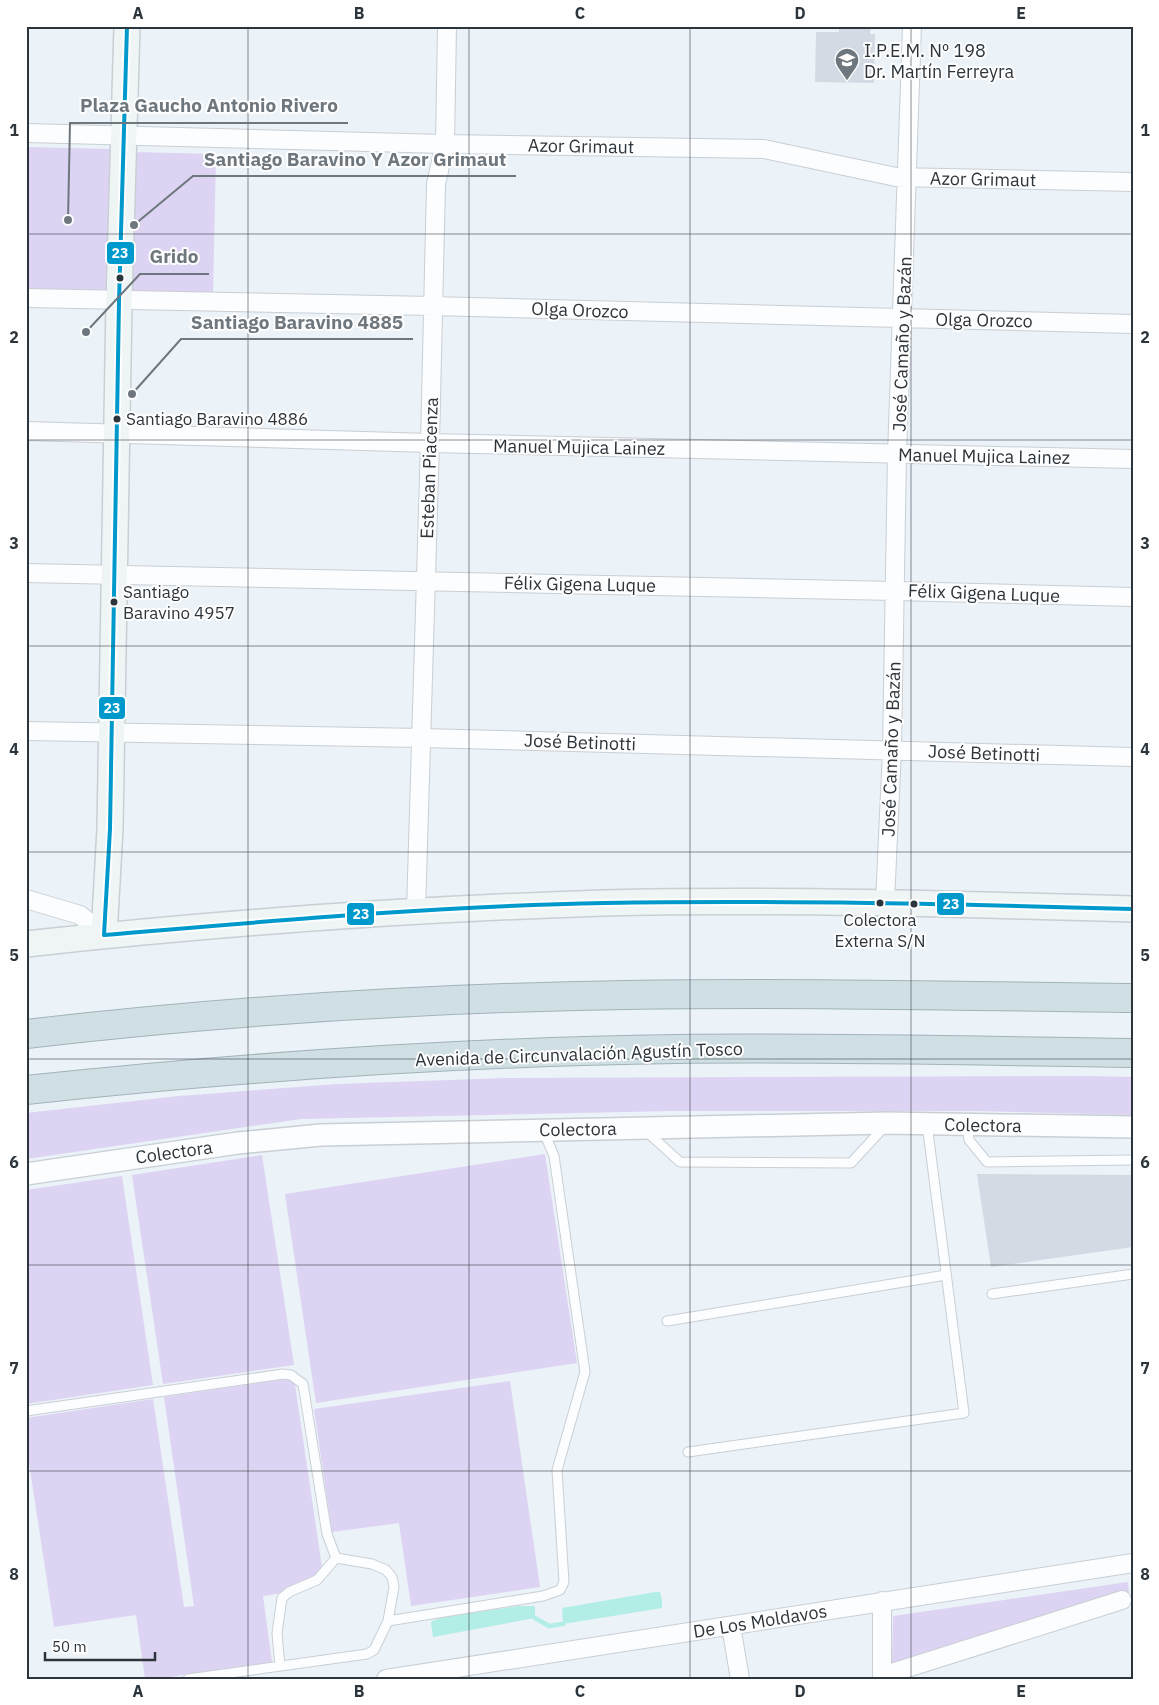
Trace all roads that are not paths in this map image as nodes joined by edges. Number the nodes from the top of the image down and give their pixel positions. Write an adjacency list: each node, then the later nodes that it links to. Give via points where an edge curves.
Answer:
1 (127, 26): 5 (main road)
2 (447, 26): 6 (street, Esteban Piacenza)
3 (912, 26): 7 (street, José Camaño y Bazán)
4 (26, 133): 5 (street, Azor Grimaut)
5 (125, 135): 6 (street, Azor Grimaut); 10 (main road)
6 (445, 144): 7 (street, Azor Grimaut, via 764,149); 11 (street, Esteban Piacenza, via 436,184)
7 (907, 177): 8 (street, Azor Grimaut); 12 (street, José Camaño y Bazán)
8 (1133, 182)
9 (26, 298): 10 (street, Olga Orozco)
10 (120, 301): 11 (street, Olga Orozco); 15 (main road)
11 (433, 306): 12 (street, Olga Orozco); 16 (street, Esteban Piacenza)
12 (903, 319): 13 (street, Olga Orozco); 17 (street, José Camaño y Bazán)
13 (1133, 324)
14 (26, 431): 15 (street, Manuel Mujica Lainez)
15 (117, 433): 16 (street, Manuel Mujica Lainez); 20 (main road)
16 (430, 443): 17 (street, Manuel Mujica Lainez); 21 (street, Esteban Piacenza)
17 (898, 455): 18 (street, Manuel Mujica Lainez); 22 (street, José Camaño y Bazán)
18 (1133, 459)
19 (26, 573): 20 (street, Félix Gigena Luque)
20 (114, 575): 21 (street, Félix Gigena Luque); 25 (main road)
21 (426, 581): 22 (street, Félix Gigena Luque); 26 (street, Esteban Piacenza)
22 (896, 591): 23 (street, Félix Gigena Luque); 27 (street, José Camaño y Bazán)
23 (1133, 598)
24 (26, 731): 25 (street, José Betinotti)
25 (111, 734): 26 (street, José Betinotti); 33 (main road)
26 (422, 738): 27 (street, José Betinotti); 32 (street, Esteban Piacenza)
27 (892, 750): 28 (street, José Betinotti); 30 (street, José Camaño y Bazán)
28 (1133, 757)
29 (26, 900): 33 (street, via 80,915)
30 (885, 902): 31 (main road); 32 (main road, via 604,903)
31 (1133, 909)
32 (416, 911): 33 (main road)
33 (104, 936): 34 (main road)
34 (26, 944)
35 (1133, 998): 36 (highway, via 780,994 554,997 315,1008)
36 (26, 1034)
37 (1133, 1053): 38 (highway, Avenida de Circunvalación Agustín Tosco, via 750,1049 537,1053 255,1069)
38 (26, 1090)
39 (887, 1124): 40 (street, Colectora); 43 (street, Colectora); 43 (lane, via 851,1163 680,1162)
40 (926, 1124): 41 (street, Colectora); 48 (lane)
41 (967, 1124): 42 (street, Colectora); 45 (lane, via 969,1140 986,1162)
42 (1133, 1127)
43 (644, 1128): 44 (street, Colectora)
44 (542, 1130): 46 (street, Colectora, via 278,1138); 57 (lane, via 554,1156 585,1372 557,1470 564,1582 560,1590 542,1596)
45 (1133, 1160)
46 (26, 1174)
47 (1133, 1274): 49 (lane)
48 (946, 1275): 50 (lane); 52 (lane, via 964,1413)
49 (992, 1294)
50 (667, 1321)
51 (26, 1411): 53 (lane, via 270,1375 291,1375 303,1384 327,1534)
52 (688, 1452)
53 (336, 1558): 57 (lane, via 372,1564 386,1570 392,1577 394,1587); 59 (lane, via 317,1580 282,1598 277,1633)
54 (1133, 1563): 56 (street, De Los Moldavos)
55 (1122, 1600): 60 (street)
56 (882, 1601): 58 (street, De Los Moldavos); 60 (street)
57 (388, 1621): 59 (lane, via 374,1650 367,1654)
58 (731, 1626): 62 (street, De Los Moldavos); 63 (street)
59 (280, 1666): 61 (lane)
60 (882, 1677)
61 (188, 1679)
62 (386, 1679)
63 (740, 1679)

